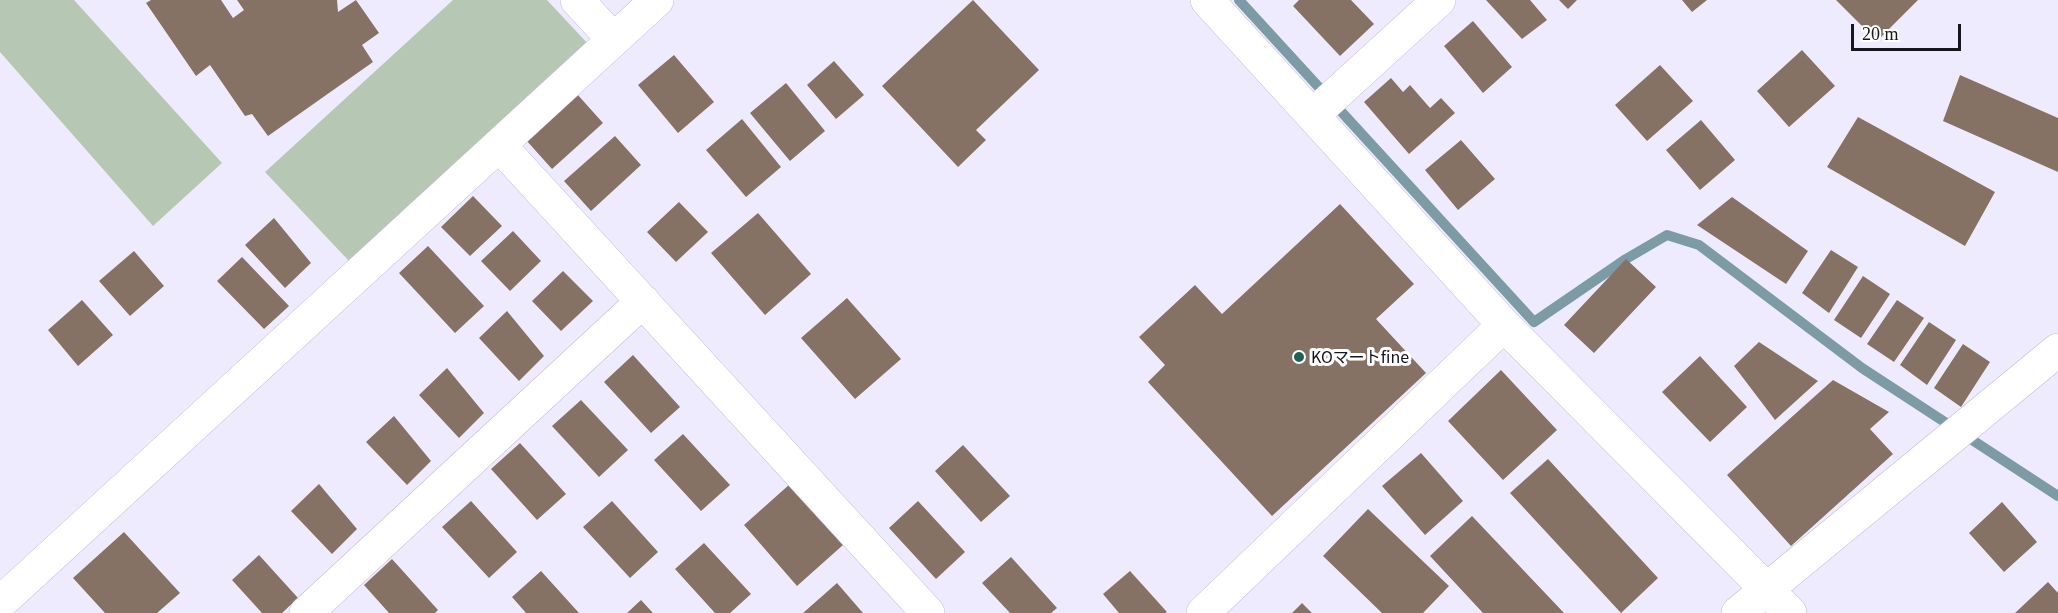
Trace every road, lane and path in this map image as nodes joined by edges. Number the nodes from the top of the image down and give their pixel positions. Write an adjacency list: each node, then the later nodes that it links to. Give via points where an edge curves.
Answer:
1 (577, 0): 5 (street)
2 (657, 0): 5 (street)
3 (1208, 0): 6 (street)
4 (1439, 0): 6 (street)
5 (613, 39): 7 (street)
6 (1313, 115): 9 (street)
7 (500, 146): 8 (street); 12 (street)
8 (643, 302): 13 (street); 14 (street)
9 (1504, 325): 11 (street); 15 (street)
10 (2058, 350): 11 (street)
11 (1768, 588): 16 (street); 17 (street)
12 (7, 600)
13 (306, 613)
14 (928, 613)
15 (1203, 613)
16 (1738, 613)
17 (1790, 613)

